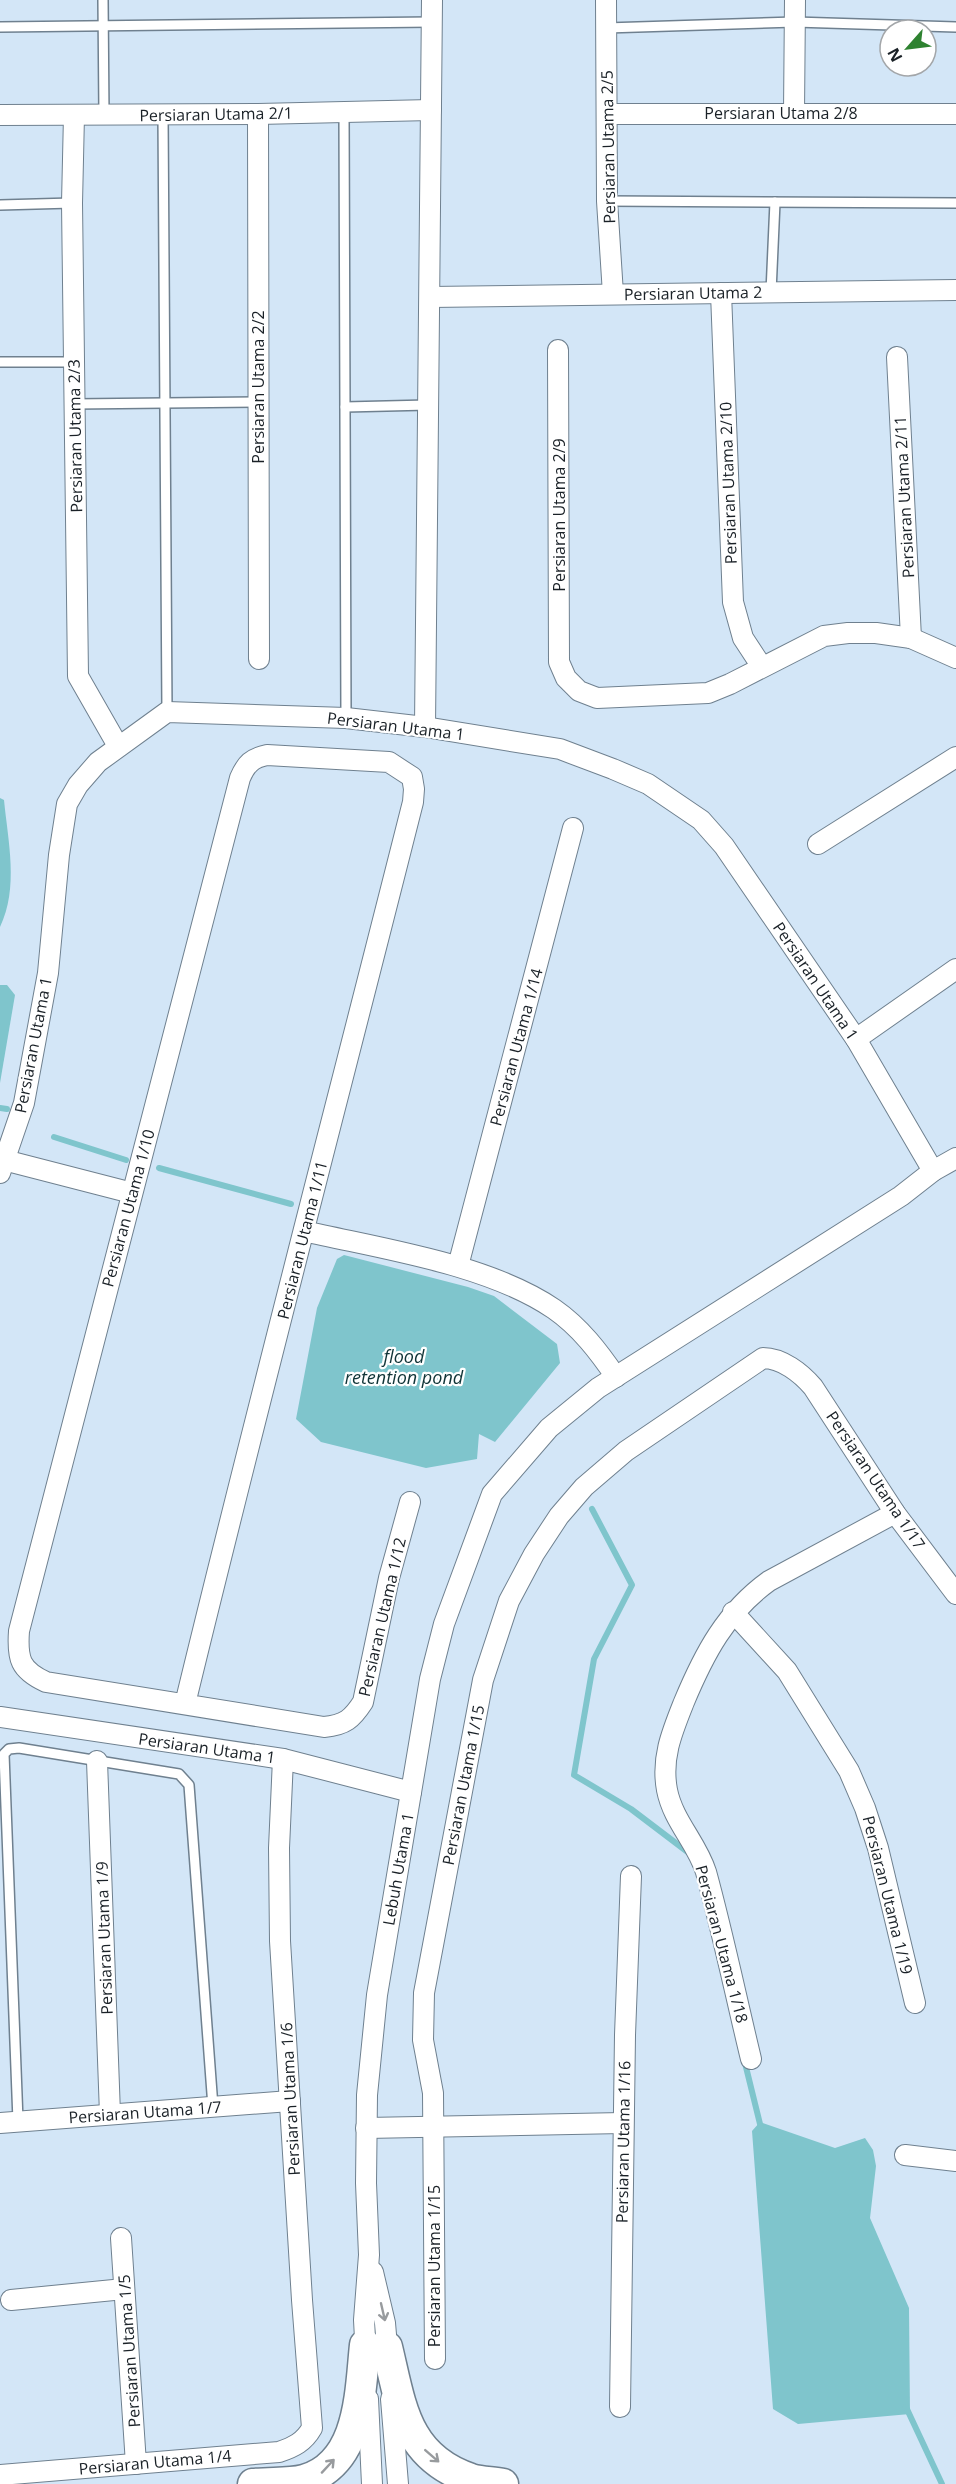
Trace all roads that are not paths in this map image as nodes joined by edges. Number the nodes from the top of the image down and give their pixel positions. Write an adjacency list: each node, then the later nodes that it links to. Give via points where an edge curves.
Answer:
1 (103, 0): 7 (lane)
2 (432, 0): 5 (street)
3 (606, 0): 10 (street, Persiaran Utama 2/5)
4 (795, 0): 6 (street)
5 (432, 22): 7 (lane); 11 (street)
6 (795, 22): 9 (lane); 10 (lane); 13 (street)
7 (103, 25): 8 (lane); 18 (lane)
8 (0, 27)
9 (956, 27)
10 (606, 28): 15 (street, Persiaran Utama 2/5)
11 (431, 110): 12 (street, Persiaran Utama 2/1); 30 (street)
12 (344, 111): 14 (street, Persiaran Utama 2/1); 39 (lane)
13 (794, 113): 15 (street, Persiaran Utama 2/8); 16 (street, Persiaran Utama 2/8)
14 (258, 114): 19 (street, Persiaran Utama 2/1); 35 (street, Persiaran Utama 2/2)
15 (607, 114): 21 (street, Persiaran Utama 2/5)
16 (956, 114)
17 (74, 115): 18 (street, Persiaran Utama 2/1); 20 (street, Persiaran Utama 2/1); 24 (street, Persiaran Utama 2/3)
18 (105, 115): 19 (street, Persiaran Utama 2/1)
19 (163, 115): 36 (lane)
20 (0, 116)
21 (607, 201): 22 (lane); 29 (street, Persiaran Utama 2/5)
22 (775, 202): 23 (lane); 27 (lane)
23 (956, 202)
24 (72, 203): 25 (lane); 34 (street, Persiaran Utama 2/3)
25 (0, 205)
26 (956, 290): 27 (street, Persiaran Utama 2)
27 (771, 292): 28 (street, Persiaran Utama 2)
28 (721, 293): 29 (street, Persiaran Utama 2); 43 (street, Persiaran Utama 2/10, via 733,602 744,638)
29 (613, 294): 30 (street, Persiaran Utama 2)
30 (429, 297): 38 (street)
31 (558, 350): 43 (street, Persiaran Utama 2/9, via 559,662 566,678 579,691 597,698 708,693)
32 (897, 357): 40 (street, Persiaran Utama 2/11)
33 (0, 362): 34 (lane)
34 (74, 362): 37 (street, Persiaran Utama 2/3)
35 (258, 402): 36 (lane); 42 (street, Persiaran Utama 2/2)
36 (164, 403): 37 (lane); 44 (lane)
37 (74, 404): 47 (street, Persiaran Utama 2/3, via 78,676)
38 (428, 405): 39 (lane); 46 (street)
39 (345, 407): 45 (lane)
40 (910, 638): 41 (street); 43 (street, via 876,633 824,636)
41 (956, 658)
42 (259, 659)
43 (762, 667)
44 (167, 712): 45 (street, Persiaran Utama 1); 47 (street, Persiaran Utama 1)
45 (346, 718): 46 (street, Persiaran Utama 1)
46 (425, 727): 53 (street, Persiaran Utama 1, via 560,749 648,784 701,820 747,877)
47 (118, 746): 55 (street, Persiaran Utama 1, via 98,762 67,804 58,855 48,973 24,1103)
48 (956, 757): 51 (street)
49 (412, 777): 57 (street, Persiaran Utama 1/10, via 389,762 267,755 255,757 244,766); 58 (street, Persiaran Utama 1/11, via 413,802)
50 (573, 828): 59 (street, Persiaran Utama 1/14)
51 (818, 844)
52 (955, 972): 53 (street)
53 (855, 1039): 56 (street, Persiaran Utama 1)
54 (956, 1158): 56 (street)
55 (2, 1167): 57 (street)
56 (933, 1171): 61 (street, via 901,1196)
57 (132, 1193): 66 (street, Persiaran Utama 1/10, via 19,1631 17,1652 32,1675 46,1682)
58 (304, 1231): 59 (street); 66 (street, Persiaran Utama 1/11)
59 (458, 1266): 61 (street, via 526,1293 555,1310 594,1345)
60 (793, 1369): 63 (street, Persiaran Utama 1/17, via 813,1387); 79 (street, Persiaran Utama 1/15, via 772,1358 763,1359 626,1451 558,1516 509,1601 483,1680 424,1993 423,2040 433,2093)
61 (616, 1377): 70 (street, Lebuh Utama 1, via 549,1428 492,1494 444,1624 430,1679)
62 (410, 1502): 66 (street, Persiaran Utama 1/12, via 389,1578 363,1702 356,1712 341,1725 324,1727)
63 (895, 1513): 64 (street, Persiaran Utama 1/17); 65 (street, Persiaran Utama 1/18, via 769,1581)
64 (956, 1594)
65 (733, 1612): 72 (street, Persiaran Utama 1/19, via 788,1671 849,1770 878,1848); 73 (street, Persiaran Utama 1/18, via 699,1665 670,1735 664,1768 671,1807 705,1869)
66 (185, 1704)
67 (0, 1717): 68 (street, Persiaran Utama 1)
68 (283, 1759): 70 (street, Persiaran Utama 1); 74 (street, Persiaran Utama 1/6, via 280,1929)
69 (97, 1761): 75 (lane, via 179,1774 189,1785); 76 (street, Persiaran Utama 1/9); 77 (lane, via 19,1748 4,1754)
70 (411, 1792): 80 (street, Lebuh Utama 1, via 377,1995)
71 (631, 1876): 78 (street, Persiaran Utama 1/16)
72 (915, 2003)
73 (751, 2059)
74 (290, 2102): 75 (street, Persiaran Utama 1/7); 89 (street, Persiaran Utama 1/6, via 312,2428)
75 (213, 2107): 76 (street, Persiaran Utama 1/7)
76 (110, 2115): 77 (street, Persiaran Utama 1/7)
77 (9, 2122)
78 (623, 2123): 79 (street); 88 (street, Persiaran Utama 1/16)
79 (433, 2127): 80 (street); 87 (street, Persiaran Utama 1/15)
80 (366, 2128): 86 (street, Lebuh Utama 1, via 369,2255 385,2323)
81 (905, 2155): 82 (street)
82 (956, 2161)
83 (121, 2238): 84 (street, Persiaran Utama 1/5)
84 (124, 2289): 85 (street); 90 (street, Persiaran Utama 1/5)
85 (11, 2300)
86 (376, 2346): 92 (main road, one-way to 86, via 301,2481 319,2475 342,2450 353,2432); 93 (street); 94 (street); 95 (main road, one-way to 95, via 405,2419 417,2442 433,2460 471,2479)
87 (435, 2360)
88 (620, 2407)
89 (307, 2437): 90 (street, Persiaran Utama 1/4, via 279,2452)
90 (136, 2464): 91 (street, Persiaran Utama 1/4)
91 (0, 2475)
92 (253, 2484)
93 (372, 2484)
94 (398, 2484)
95 (503, 2484)

